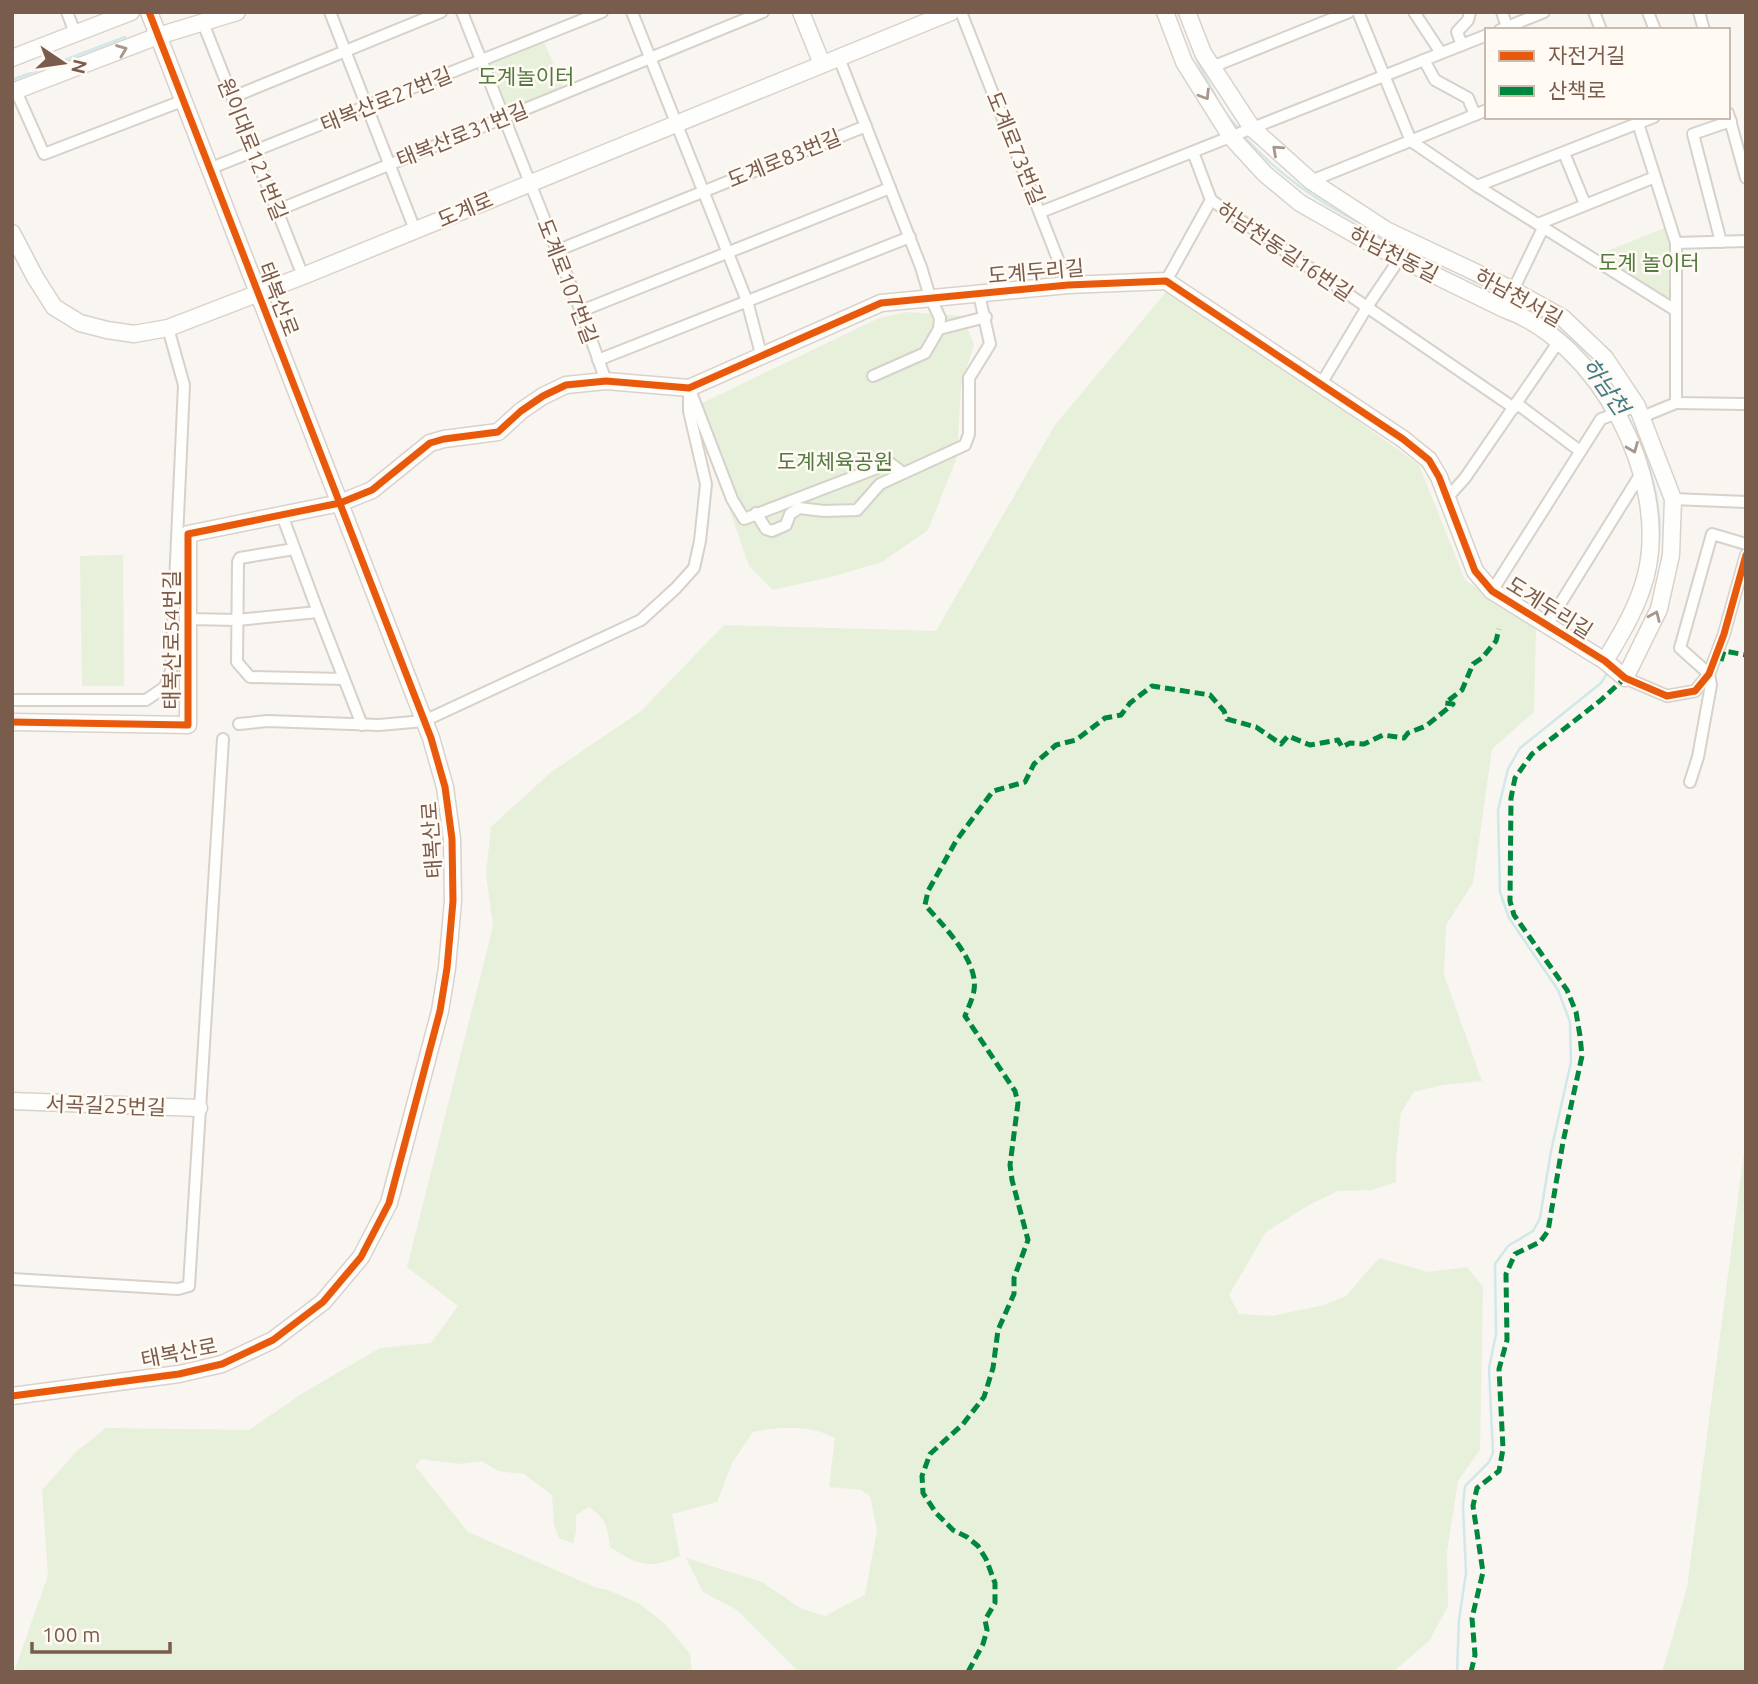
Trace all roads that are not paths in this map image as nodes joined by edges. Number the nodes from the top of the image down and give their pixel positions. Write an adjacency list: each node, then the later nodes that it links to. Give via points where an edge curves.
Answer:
1 (67, 12): 25 (street)
2 (131, 12): 25 (street)
3 (149, 12): 26 (street, 태복산로)
4 (237, 12): 22 (street)
5 (330, 12): 29 (street)
6 (441, 12): 29 (street)
7 (461, 12): 36 (street, 도계로107번길)
8 (602, 12): 36 (street, 태복산로27번길)
9 (632, 12): 33 (street)
10 (763, 12): 33 (street, 태복산로31번길)
11 (802, 12): 38 (street)
12 (951, 12): 34 (street, 도계로)
13 (961, 12): 71 (street, 도계로73번길)
14 (1165, 12): 37 (street, 하남천동길)
15 (1187, 12): 31 (street, 하남천서길)
16 (1349, 12): 39 (street)
17 (1358, 12): 40 (street)
18 (1414, 12): 32 (street)
19 (1470, 12): 28 (street, via 1457,33)
20 (1502, 12): 24 (street)
21 (1544, 12): 23 (street)
22 (203, 23): 26 (street); 42 (street, 원이대로121번길)
23 (1526, 25): 24 (street)
24 (1504, 28)
25 (75, 33): 30 (street)
26 (157, 35): 41 (street, one-way to 26); 43 (street, 태복산로)
27 (1485, 36): 28 (street)
28 (1462, 45): 32 (street)
29 (345, 51): 42 (street); 44 (street)
30 (14, 53)
31 (1203, 53): 37 (street); 39 (street, 하남천서길)
32 (1441, 53): 35 (street)
33 (650, 58): 48 (street, 태복산로31번길); 51 (street)
34 (839, 58): 38 (street, 도계로); 52 (street, 도계로83번길)
35 (1423, 60): 40 (street); 46 (street, via 1435,80 1468,98)
36 (481, 61): 44 (street, 태복산로27번길); 48 (street, 도계로107번길)
37 (1184, 62): 54 (street, 하남천동길, one-way to 54)
38 (822, 64): 51 (street, 도계로)
39 (1212, 67): 53 (street, 하남천서길)
40 (1384, 76): 53 (street); 55 (street)
41 (14, 92): 43 (street, via 44,154)
42 (233, 97): 56 (street, 원이대로121번길)
43 (182, 101): 60 (street, 태복산로)
44 (367, 106): 56 (street, 태복산로27번길); 59 (street)
45 (1485, 111): 46 (street)
46 (1475, 115): 55 (street)
47 (1730, 117): 62 (street)
48 (503, 118): 59 (street, 태복산로31번길); 64 (street, 도계로107번길)
49 (1726, 119): 77 (street, via 1693,134)
50 (1638, 120): 58 (street); 61 (street)
51 (675, 124): 64 (street, 도계로); 67 (street)
52 (866, 126): 66 (street, 도계로83번길); 67 (street, 도계로83번길)
53 (1250, 129): 54 (street); 63 (street, 하남천서길, one-way to 53)
54 (1233, 136): 57 (street); 81 (street, 하남천동길, via 1265,174 1300,203)
55 (1411, 141): 63 (street); 65 (street)
56 (255, 152): 60 (street, 태복산로27번길); 70 (street, 원이대로121번길)
57 (1194, 152): 68 (street, 하남천동길16번길); 71 (street)
58 (1564, 153): 65 (street); 69 (street)
59 (389, 164): 70 (street, 태복산로31번길); 73 (street)
60 (209, 169): 85 (street, 태복산로)
61 (1655, 177): 69 (street); 78 (street)
62 (1746, 178)
63 (1311, 181): 88 (street, 하남천서길)
64 (528, 182): 73 (street, 도계로); 79 (street, 도계로107번길)
65 (1477, 187): 72 (street)
66 (890, 188): 75 (street, 도계로83번길); 80 (street)
67 (703, 191): 79 (street, 도계로83번길); 80 (street)
68 (1211, 200): 83 (street); 90 (street, 하남천동길16번길)
69 (1585, 204): 72 (street)
70 (278, 210): 82 (street, 원이대로121번길)
71 (1041, 212): 84 (street, 도계로73번길)
72 (1540, 226): 88 (street); 91 (street)
73 (415, 230): 82 (street, 도계로)
74 (12, 233): 94 (street, 도계로, via 54,307 80,323 134,334)
75 (910, 237): 87 (street, 도계로83번길); 89 (street)
76 (1746, 241): 77 (street)
77 (1721, 242): 78 (street)
78 (1676, 243): 91 (street)
79 (556, 251): 92 (street, 도계로107번길)
80 (728, 253): 89 (street); 92 (street)
81 (1400, 258): 88 (street, 하남천동길); 90 (street)
82 (303, 276): 85 (street, 도계로)
83 (1166, 281): 84 (street, 도계두리길); 101 (street, 도계두리길)
84 (1068, 285): 86 (street, 도계두리길)
85 (258, 293): 94 (street, 도계로); 113 (street, 태복산로)
86 (979, 294): 87 (street, 도계두리길); 93 (street)
87 (930, 298): 95 (street, 도계로83번길, via 940,318); 97 (street, 도계두리길, via 881,303)
88 (1508, 300): 96 (street, 하남천동길); 106 (street, 하남천서길, via 1563,318 1605,358)
89 (747, 301): 97 (street); 98 (street)
90 (1367, 307): 101 (street); 105 (street, 하남천동길16번길)
91 (1675, 310): 103 (street)
92 (581, 311): 98 (street, 도계로107번길)
93 (986, 317): 95 (street); 109 (street, via 990,344 969,379 965,445)
94 (168, 328): 127 (street, via 184,385 171,671 165,687 146,701)
95 (939, 329): 99 (street, via 925,353)
96 (1559, 341): 105 (street); 106 (street, 하남천동길)
97 (761, 354): 102 (street, 도계두리길)
98 (598, 360): 100 (street, 도계로107번길)
99 (873, 376)
100 (606, 381): 102 (street); 113 (street, via 566,385 521,411 498,432 430,443 372,490)
101 (1321, 384): 110 (street, 도계두리길, via 1429,460)
102 (689, 388): 114 (street, via 732,499 744,519); 128 (street, via 689,411 706,484 694,568 641,620)
103 (1676, 403): 104 (street); 106 (street)
104 (1746, 404)
105 (1515, 405): 107 (street, 하남천동길16번길); 110 (street)
106 (1629, 412): 107 (street, via 1601,419); 108 (street, 하남천동길, one-way to 108, via 1631,441); 111 (street, 하남천서길)
107 (1580, 451): 119 (street)
108 (1642, 472): 123 (street); 124 (street, 하남천동길, via 1649,502 1647,573)
109 (903, 473): 114 (street, via 890,463); 114 (street, via 880,484 857,510 799,508 790,514 786,525 772,531)
110 (1447, 498): 119 (street, 도계두리길, via 1475,571)
111 (1673, 499): 112 (street); 124 (street, 하남천서길, one-way to 111, via 1659,609 1671,555)
112 (1746, 502)
113 (340, 503): 115 (street, 태복산로54번길); 128 (street, 태복산로)
114 (756, 513)
115 (282, 515): 117 (street); 121 (street, 태복산로54번길, via 188,534)
116 (1746, 544): 125 (street, via 1712,534 1680,648)
117 (294, 549): 120 (street); 122 (street, via 240,558)
118 (1746, 555): 125 (street)
119 (1492, 591): 123 (street, 도계두리길)
120 (318, 612): 122 (street); 126 (street)
121 (188, 619): 122 (street); 129 (street, 태복산로54번길, via 188,724)
122 (237, 620): 126 (street, via 237,662 250,677)
123 (1547, 625): 124 (street, 도계두리길)
124 (1614, 669): 125 (street, via 1667,696 1695,691)
125 (1709, 674): 133 (street, via 1711,685)
126 (344, 679): 131 (street)
127 (12, 700)
128 (424, 721): 131 (street); 137 (street, 태복산로, via 445,787 452,839 447,968 440,1011 389,1203 361,1257 323,1302 273,1340 222,1364)
129 (12, 722)
130 (239, 724): 131 (street)
131 (362, 724)
132 (223, 739): 135 (street)
133 (1690, 782)
134 (12, 1101): 135 (street, 서곡길25번길)
135 (200, 1108): 136 (street, via 189,1286)
136 (12, 1279)
137 (12, 1396)

